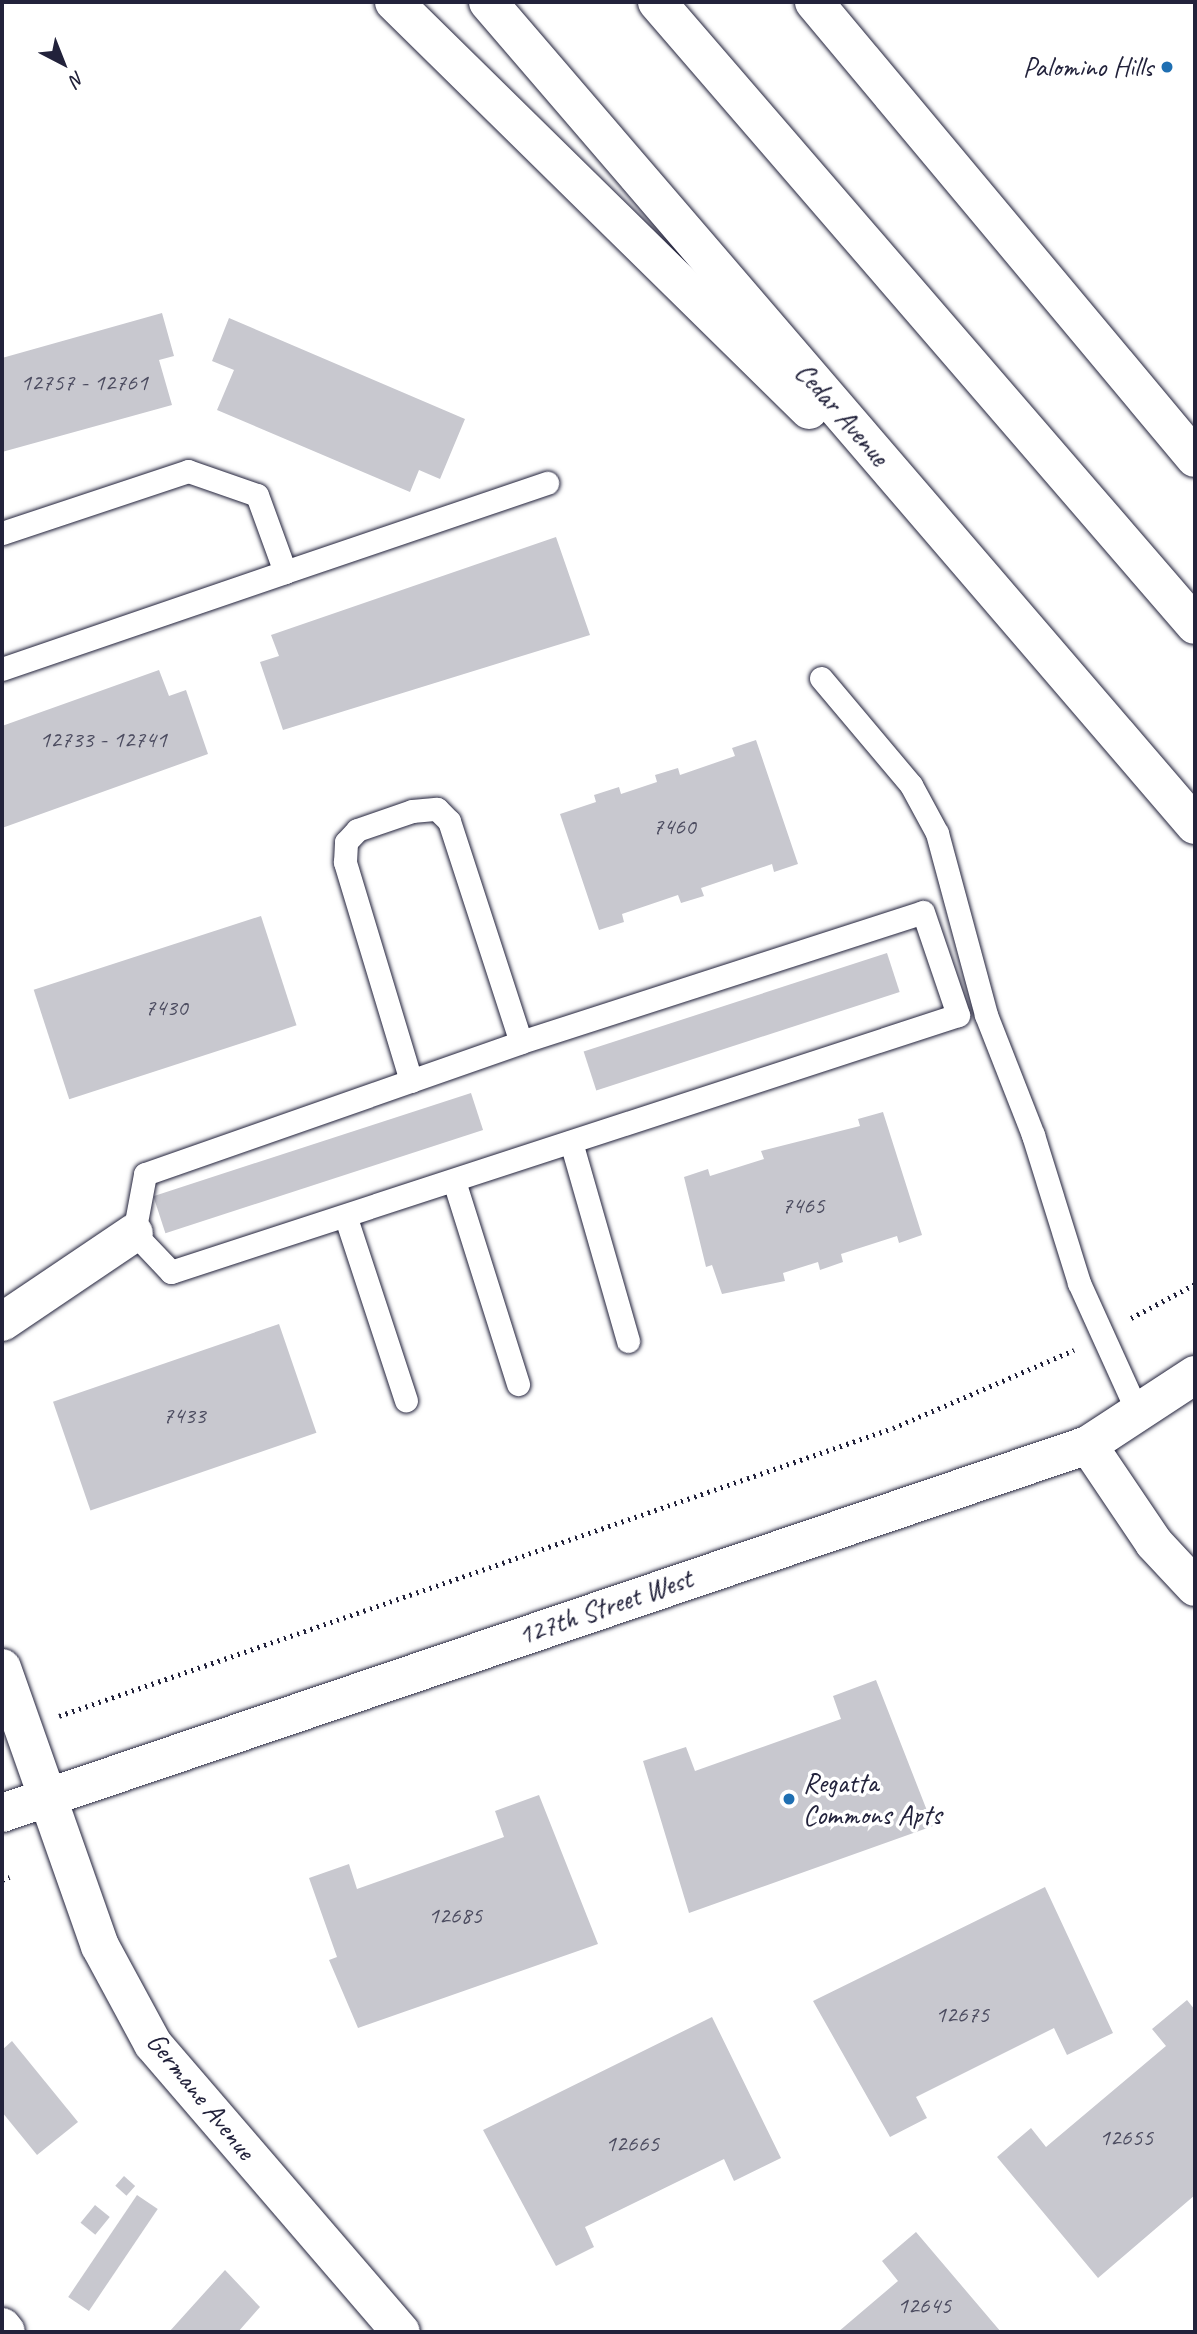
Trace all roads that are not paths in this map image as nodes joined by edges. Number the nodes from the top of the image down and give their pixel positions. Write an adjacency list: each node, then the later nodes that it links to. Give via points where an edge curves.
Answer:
1 (394, 2): 9 (main road)
2 (488, 2): 9 (main road, Cedar Avenue)
3 (657, 2): 10 (main road)
4 (814, 2): 5 (main road)
5 (1195, 458)
6 (547, 483): 8 (lane)
7 (2, 533): 8 (lane, via 188,471 257,495)
8 (285, 572): 11 (lane)
9 (1000, 598): 13 (main road, Cedar Avenue)
10 (1195, 625)
11 (2, 669)
12 (821, 678): 25 (lane, via 912,785 937,833 986,1015 1103,1334)
13 (1195, 825)
14 (521, 1042): 15 (lane); 15 (lane, via 449,821 437,809 357,830 346,842 345,862); 16 (lane, via 923,912 958,1015)
15 (411, 1081): 19 (lane, via 145,1174)
16 (571, 1142): 17 (lane); 21 (lane)
17 (454, 1181): 18 (lane); 23 (lane)
18 (346, 1218): 19 (lane, via 171,1272); 24 (lane)
19 (134, 1233): 20 (main road)
20 (2, 1322)
21 (628, 1341)
22 (1195, 1375): 25 (main road, 127th Street West)
23 (518, 1384)
24 (405, 1400)
25 (1138, 1413): 26 (main road, 127th Street West)
26 (1088, 1445): 27 (main road, via 1154,1543); 29 (main road, 127th Street West)
27 (1195, 1587)
28 (2, 1668): 29 (main road, Germane Avenue)
29 (46, 1794): 30 (main road, 127th Street West); 33 (main road, Germane Avenue, via 100,1945 153,2043)
30 (2, 1813)
31 (2, 2327): 32 (main road)
32 (6, 2332)
33 (401, 2332)

